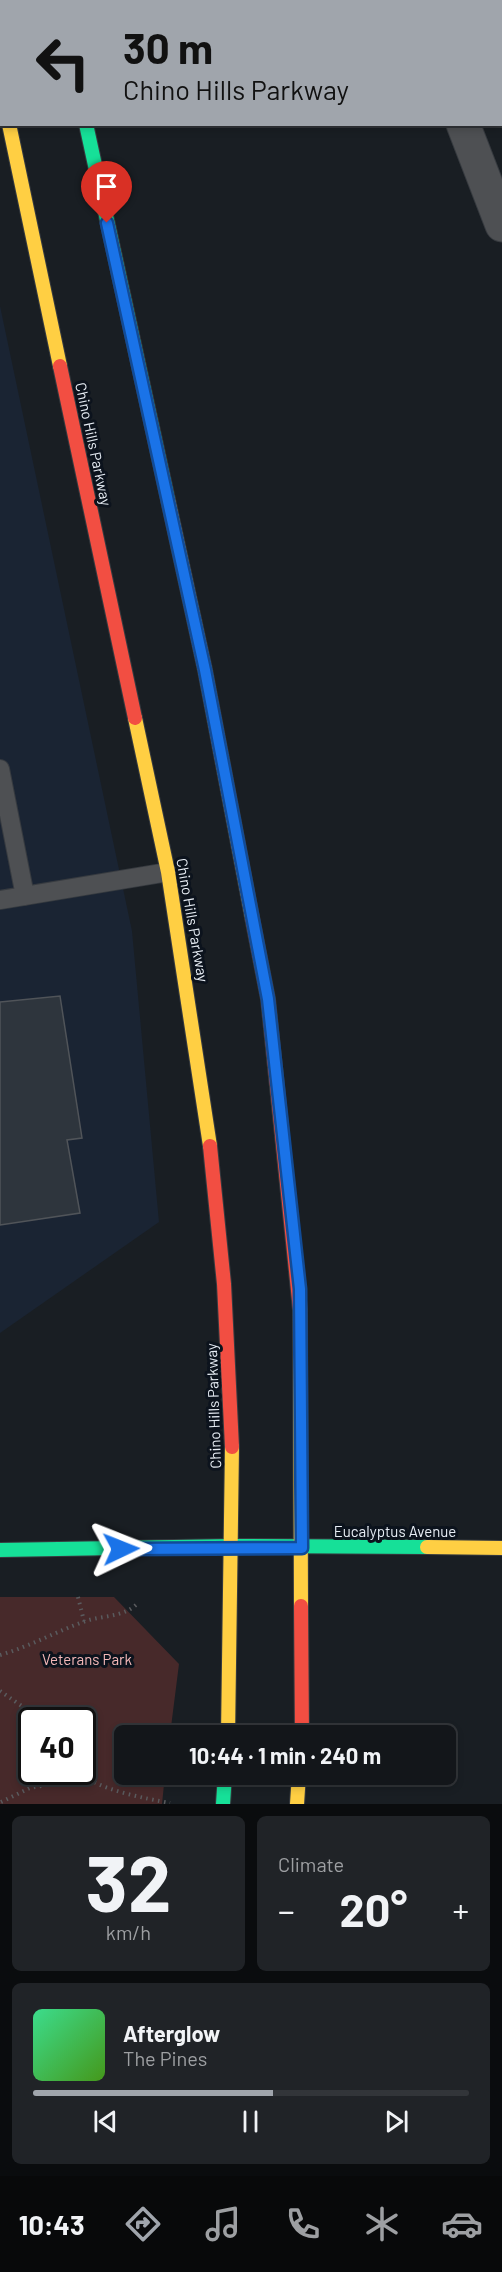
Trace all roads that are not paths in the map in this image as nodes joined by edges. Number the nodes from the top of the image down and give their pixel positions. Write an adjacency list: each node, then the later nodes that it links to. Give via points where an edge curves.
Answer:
1 (9, 126): 6 (main road, Chino Hills Parkway)
2 (86, 126): 10 (main road, via 205,670 268,999 300,1289)
3 (464, 126): 4 (street)
4 (502, 225)
5 (0, 769): 7 (lane)
6 (168, 872): 7 (lane); 9 (main road, Chino Hills Parkway, via 206,1108 224,1284)
7 (25, 896): 8 (lane)
8 (0, 900)
9 (232, 1546): 10 (main road, Eucalyptus Avenue); 12 (main road, Eucalyptus Avenue); 13 (main road, Chino Hills Parkway)
10 (302, 1548): 11 (main road, Eucalyptus Avenue); 14 (main road)
11 (502, 1548)
12 (0, 1550)
13 (228, 1725)
14 (302, 1725)
15 (224, 1785): 17 (main road)
16 (298, 1785): 18 (main road)
17 (223, 1804)
18 (297, 1804)

